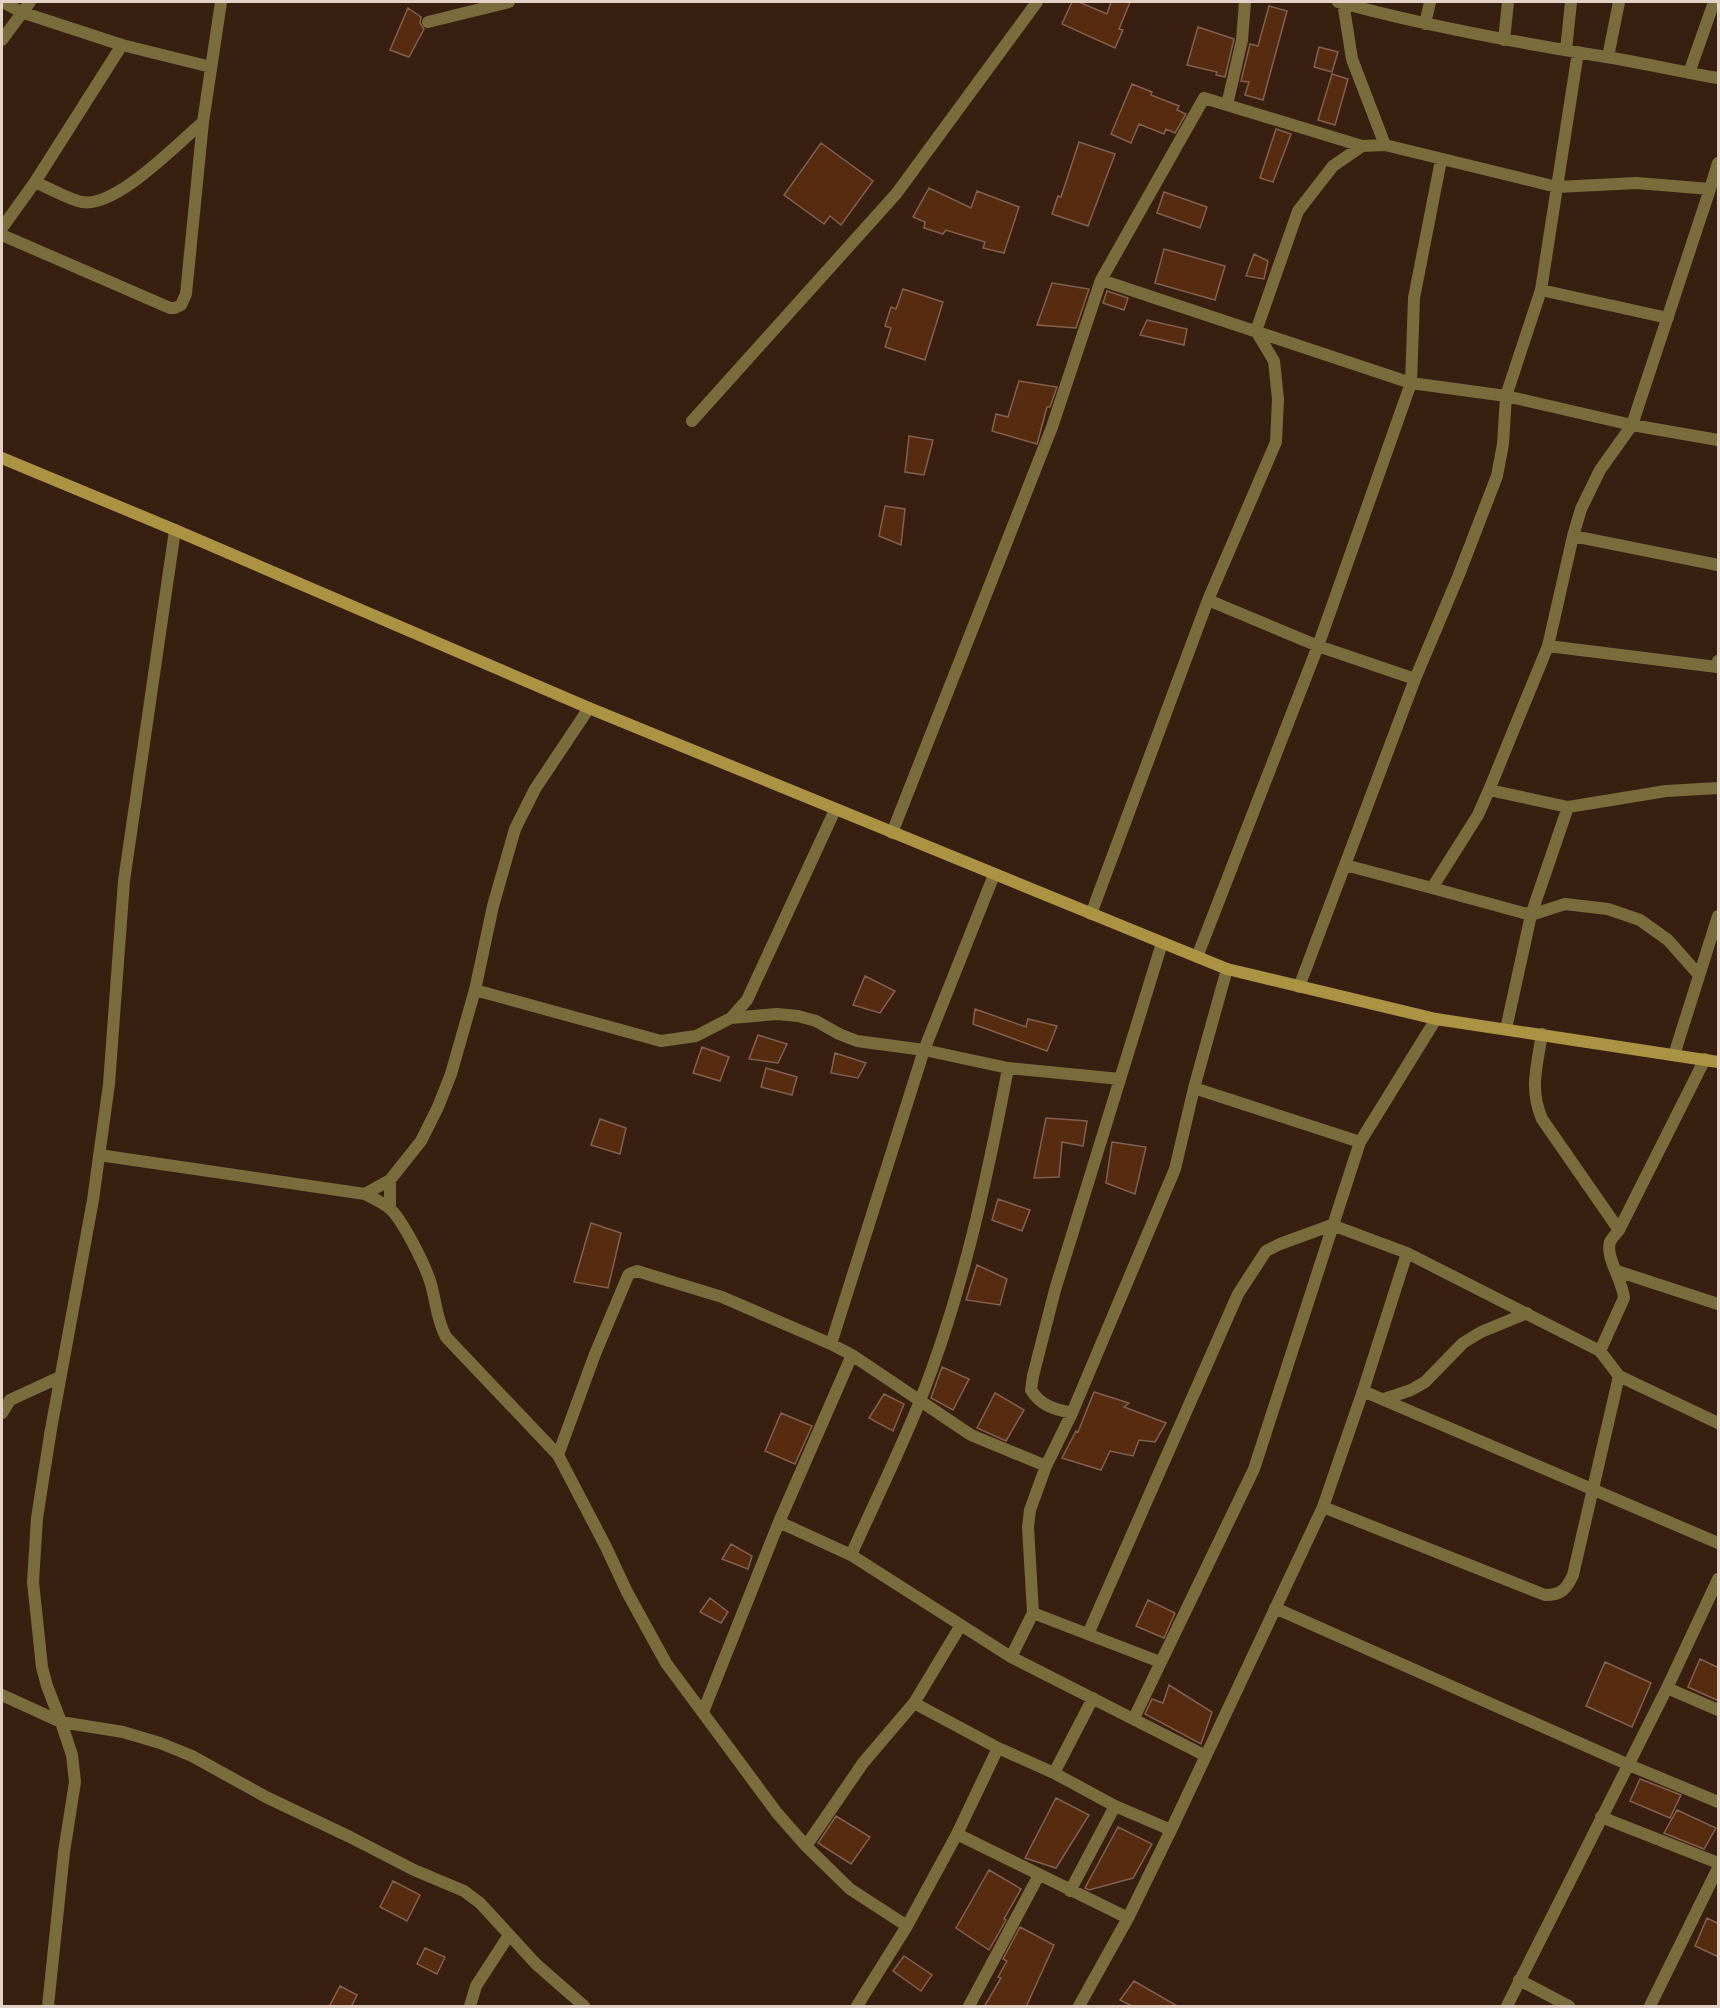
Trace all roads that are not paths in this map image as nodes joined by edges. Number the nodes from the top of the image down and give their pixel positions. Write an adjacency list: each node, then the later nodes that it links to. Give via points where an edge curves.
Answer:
1 (3, 2): 13 (street)
2 (30, 2): 13 (street)
3 (220, 2): 21 (street)
4 (509, 2): 14 (street)
5 (1037, 2): 41 (street, via 896,194)
6 (1245, 2): 24 (street, via 1242,40)
7 (1341, 2): 15 (street); 26 (street, via 1352,59)
8 (1430, 2): 15 (street)
9 (1508, 2): 17 (street)
10 (1571, 2): 19 (street)
11 (1619, 2): 20 (street)
12 (1714, 2): 22 (street)
13 (21, 12): 16 (street); 18 (street)
14 (428, 22)
15 (1425, 24): 17 (street)
16 (2, 40)
17 (1504, 40): 19 (street)
18 (122, 45): 21 (street); 30 (street)
19 (1572, 51): 20 (street); 31 (street)
20 (1608, 57): 22 (street)
21 (211, 67): 25 (street)
22 (1689, 73): 23 (street)
23 (1719, 78)
24 (1227, 105): 27 (street); 35 (street, via 1204,98)
25 (203, 122): 30 (street, via 125,189 102,200 82,202); 34 (street, via 186,294 181,305 170,308)
26 (1385, 145): 27 (street); 28 (street)
27 (1362, 146): 38 (street, via 1333,166 1298,211)
28 (1441, 160): 31 (street); 39 (street, via 1414,297)
29 (1719, 163): 32 (street)
30 (35, 182): 33 (street)
31 (1557, 187): 32 (street, via 1636,183); 36 (street)
32 (1710, 189): 37 (street)
33 (2, 228)
34 (2, 235)
35 (1101, 280): 38 (street); 58 (street, via 1052,427)
36 (1541, 290): 37 (street); 40 (street)
37 (1668, 318): 42 (street)
38 (1256, 331): 39 (street); 48 (street, via 1274,361 1278,399 1276,442)
39 (1411, 383): 40 (street); 50 (street)
40 (1506, 396): 42 (street); 52 (street, via 1497,476)
41 (692, 422)
42 (1632, 425): 43 (street); 46 (street, via 1600,470 1581,508)
43 (1717, 435)
44 (2, 458): 45 (street)
45 (175, 530): 53 (street); 83 (street, via 124,881 109,1084)
46 (1573, 536): 47 (street); 49 (street)
47 (1719, 565)
48 (1208, 600): 50 (street); 62 (street)
49 (1548, 645): 51 (street); 55 (street)
50 (1318, 646): 52 (street); 66 (street)
51 (1718, 665)
52 (1415, 679): 59 (street)
53 (589, 708): 57 (street); 70 (street, via 535,789 515,829)
54 (1719, 788): 56 (street, via 1666,790)
55 (1489, 790): 56 (street); 61 (street, via 1478,815)
56 (1568, 807): 63 (street)
57 (835, 810): 58 (street); 71 (street, via 747,1000)
58 (892, 833): 60 (street)
59 (1345, 865): 61 (street); 69 (street)
60 (994, 875): 62 (street); 75 (street)
61 (1432, 888): 63 (street)
62 (1090, 914): 65 (street)
63 (1531, 915): 68 (street, via 1565,904 1608,909 1640,920 1668,940); 73 (street)
64 (1719, 916): 68 (street)
65 (1162, 943): 66 (street); 80 (street)
66 (1197, 957): 67 (street)
67 (1227, 969): 69 (street); 81 (street)
68 (1700, 975): 76 (street)
69 (1299, 987): 72 (street)
70 (475, 990): 71 (street, via 661,1041 696,1036); 84 (street, via 438,1107 421,1141)
71 (731, 1018): 75 (street, via 798,1016 857,1041)
72 (1436, 1019): 73 (street); 82 (street)
73 (1506, 1029): 74 (street)
74 (1542, 1034): 76 (street); 88 (street, via 1533,1090 1535,1104)
75 (924, 1050): 79 (street); 93 (street)
76 (1674, 1054): 77 (street)
77 (1705, 1059): 78 (street); 88 (street)
78 (1719, 1062)
79 (1008, 1068): 80 (street); 100 (street, via 984,1188 955,1296)
80 (1120, 1079): 102 (street, via 1055,1290 1031,1390 1048,1407)
81 (1194, 1088): 82 (street); 102 (street, via 1176,1169)
82 (1360, 1142): 87 (street)
83 (99, 1155): 85 (street); 97 (street)
84 (390, 1180): 85 (street); 86 (street)
85 (365, 1194): 86 (street)
86 (390, 1209): 104 (street, via 421,1260 446,1337)
87 (1332, 1225): 89 (street); 115 (street, via 1266,1251 1238,1294); 117 (street, via 1254,1469)
88 (1618, 1230): 90 (street, via 1610,1242 1609,1253)
89 (1407, 1254): 92 (street); 98 (street)
90 (1617, 1271): 91 (street); 94 (street, via 1624,1298)
91 (1719, 1304)
92 (1527, 1313): 94 (street); 99 (street, via 1481,1332 1463,1343 1425,1382)
93 (831, 1344): 95 (street); 104 (street, via 722,1297 633,1271 595,1354)
94 (1600, 1351): 96 (street)
95 (852, 1356): 100 (street); 108 (street)
96 (1619, 1376): 103 (street); 106 (street)
97 (60, 1377): 101 (street, via 10,1400); 125 (street, via 37,1518 33,1582 42,1667)
98 (1363, 1391): 99 (street); 107 (street)
99 (1384, 1400): 106 (street)
100 (920, 1401): 105 (street, via 971,1435); 110 (street)
101 (2, 1413)
102 (1072, 1413): 105 (street)
103 (1719, 1423)
104 (558, 1455): 123 (street, via 661,1654)
105 (1046, 1466): 113 (street, via 1028,1527)
106 (1594, 1489): 107 (street, via 1573,1575 1558,1595 1545,1595); 109 (street)
107 (1323, 1507): 112 (street)
108 (779, 1522): 110 (street); 123 (street)
109 (1719, 1543)
110 (851, 1555): 114 (street)
111 (1719, 1579): 118 (street)
112 (1275, 1608): 127 (street); 128 (street)
113 (1034, 1613): 115 (street); 116 (street)
114 (961, 1625): 116 (street); 121 (street)
115 (1088, 1634): 117 (street)
116 (1011, 1657): 120 (street)
117 (1160, 1662): 124 (street)
118 (1667, 1688): 122 (street); 128 (street)
119 (2, 1695): 125 (street)
120 (1094, 1698): 124 (street); 129 (street)
121 (914, 1703): 126 (street); 135 (street, via 863,1763)
122 (1719, 1710)
123 (703, 1712): 135 (street)
124 (1134, 1718): 127 (street)
125 (61, 1722): 141 (street, via 123,1732 192,1756 266,1797 464,1891); 143 (street, via 72,1755 75,1782)
126 (998, 1748): 129 (street); 134 (street)
127 (1206, 1756): 133 (street)
128 (1629, 1765): 130 (street); 132 (street)
129 (1054, 1773): 131 (street)
130 (1719, 1802)
131 (1115, 1806): 133 (street); 138 (street)
132 (1601, 1817): 136 (street); 142 (street)
133 (1171, 1830): 139 (street)
134 (957, 1833): 137 (street); 140 (street)
135 (806, 1846): 140 (street, via 850,1889)
136 (1719, 1865): 151 (street)
137 (1039, 1875): 138 (street); 147 (street)
138 (1070, 1891): 139 (street)
139 (1128, 1918): 148 (street)
140 (907, 1926): 146 (street)
141 (509, 1935): 144 (street, via 476,1986); 145 (street)
142 (1519, 1980): 149 (street); 150 (street)
143 (48, 2007)
144 (470, 2007)
145 (584, 2007)
146 (857, 2007)
147 (969, 2007)
148 (1079, 2007)
149 (1507, 2007)
150 (1569, 2007)
151 (1650, 2007)

